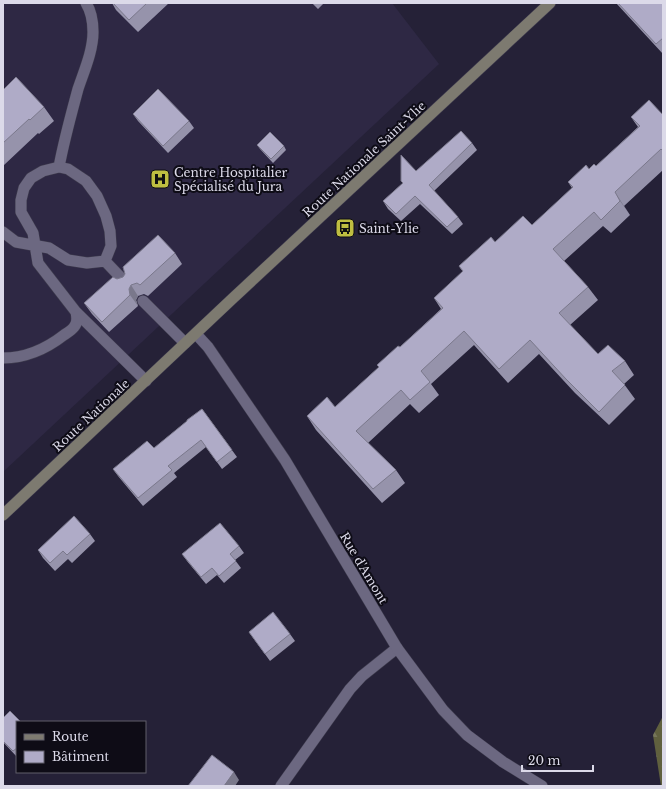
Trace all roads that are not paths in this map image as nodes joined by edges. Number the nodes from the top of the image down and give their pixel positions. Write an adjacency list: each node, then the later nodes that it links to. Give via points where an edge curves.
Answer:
1 (86, 3): 3 (street, via 92,18 92,46 68,125)
2 (550, 3): 10 (main road, Route Nationale Saint-Ylie)
3 (59, 167): 5 (street, via 43,171 31,178 24,188 21,212 33,233); 6 (street, via 68,169 86,181 97,196 110,231 111,246)
4 (3, 232): 5 (street, via 16,242)
5 (34, 246): 6 (street, via 49,248 68,260 87,263); 9 (street, via 38,263)
6 (105, 261): 7 (street)
7 (126, 283)
8 (143, 301): 11 (street)
9 (76, 312): 12 (street, via 77,320 74,327 57,340 40,350 16,358); 13 (street)
10 (196, 334): 11 (main road, Route Nationale); 15 (street, Rue d'Amont, via 212,353 285,460)
11 (185, 343): 13 (main road, Route Nationale)
12 (3, 358)
13 (146, 381): 14 (main road, Route Nationale)
14 (3, 515)
15 (397, 648): 16 (street, via 350,688); 17 (street, Rue d'Amont, via 443,710 467,735 503,762)
16 (281, 786)
17 (542, 786)

